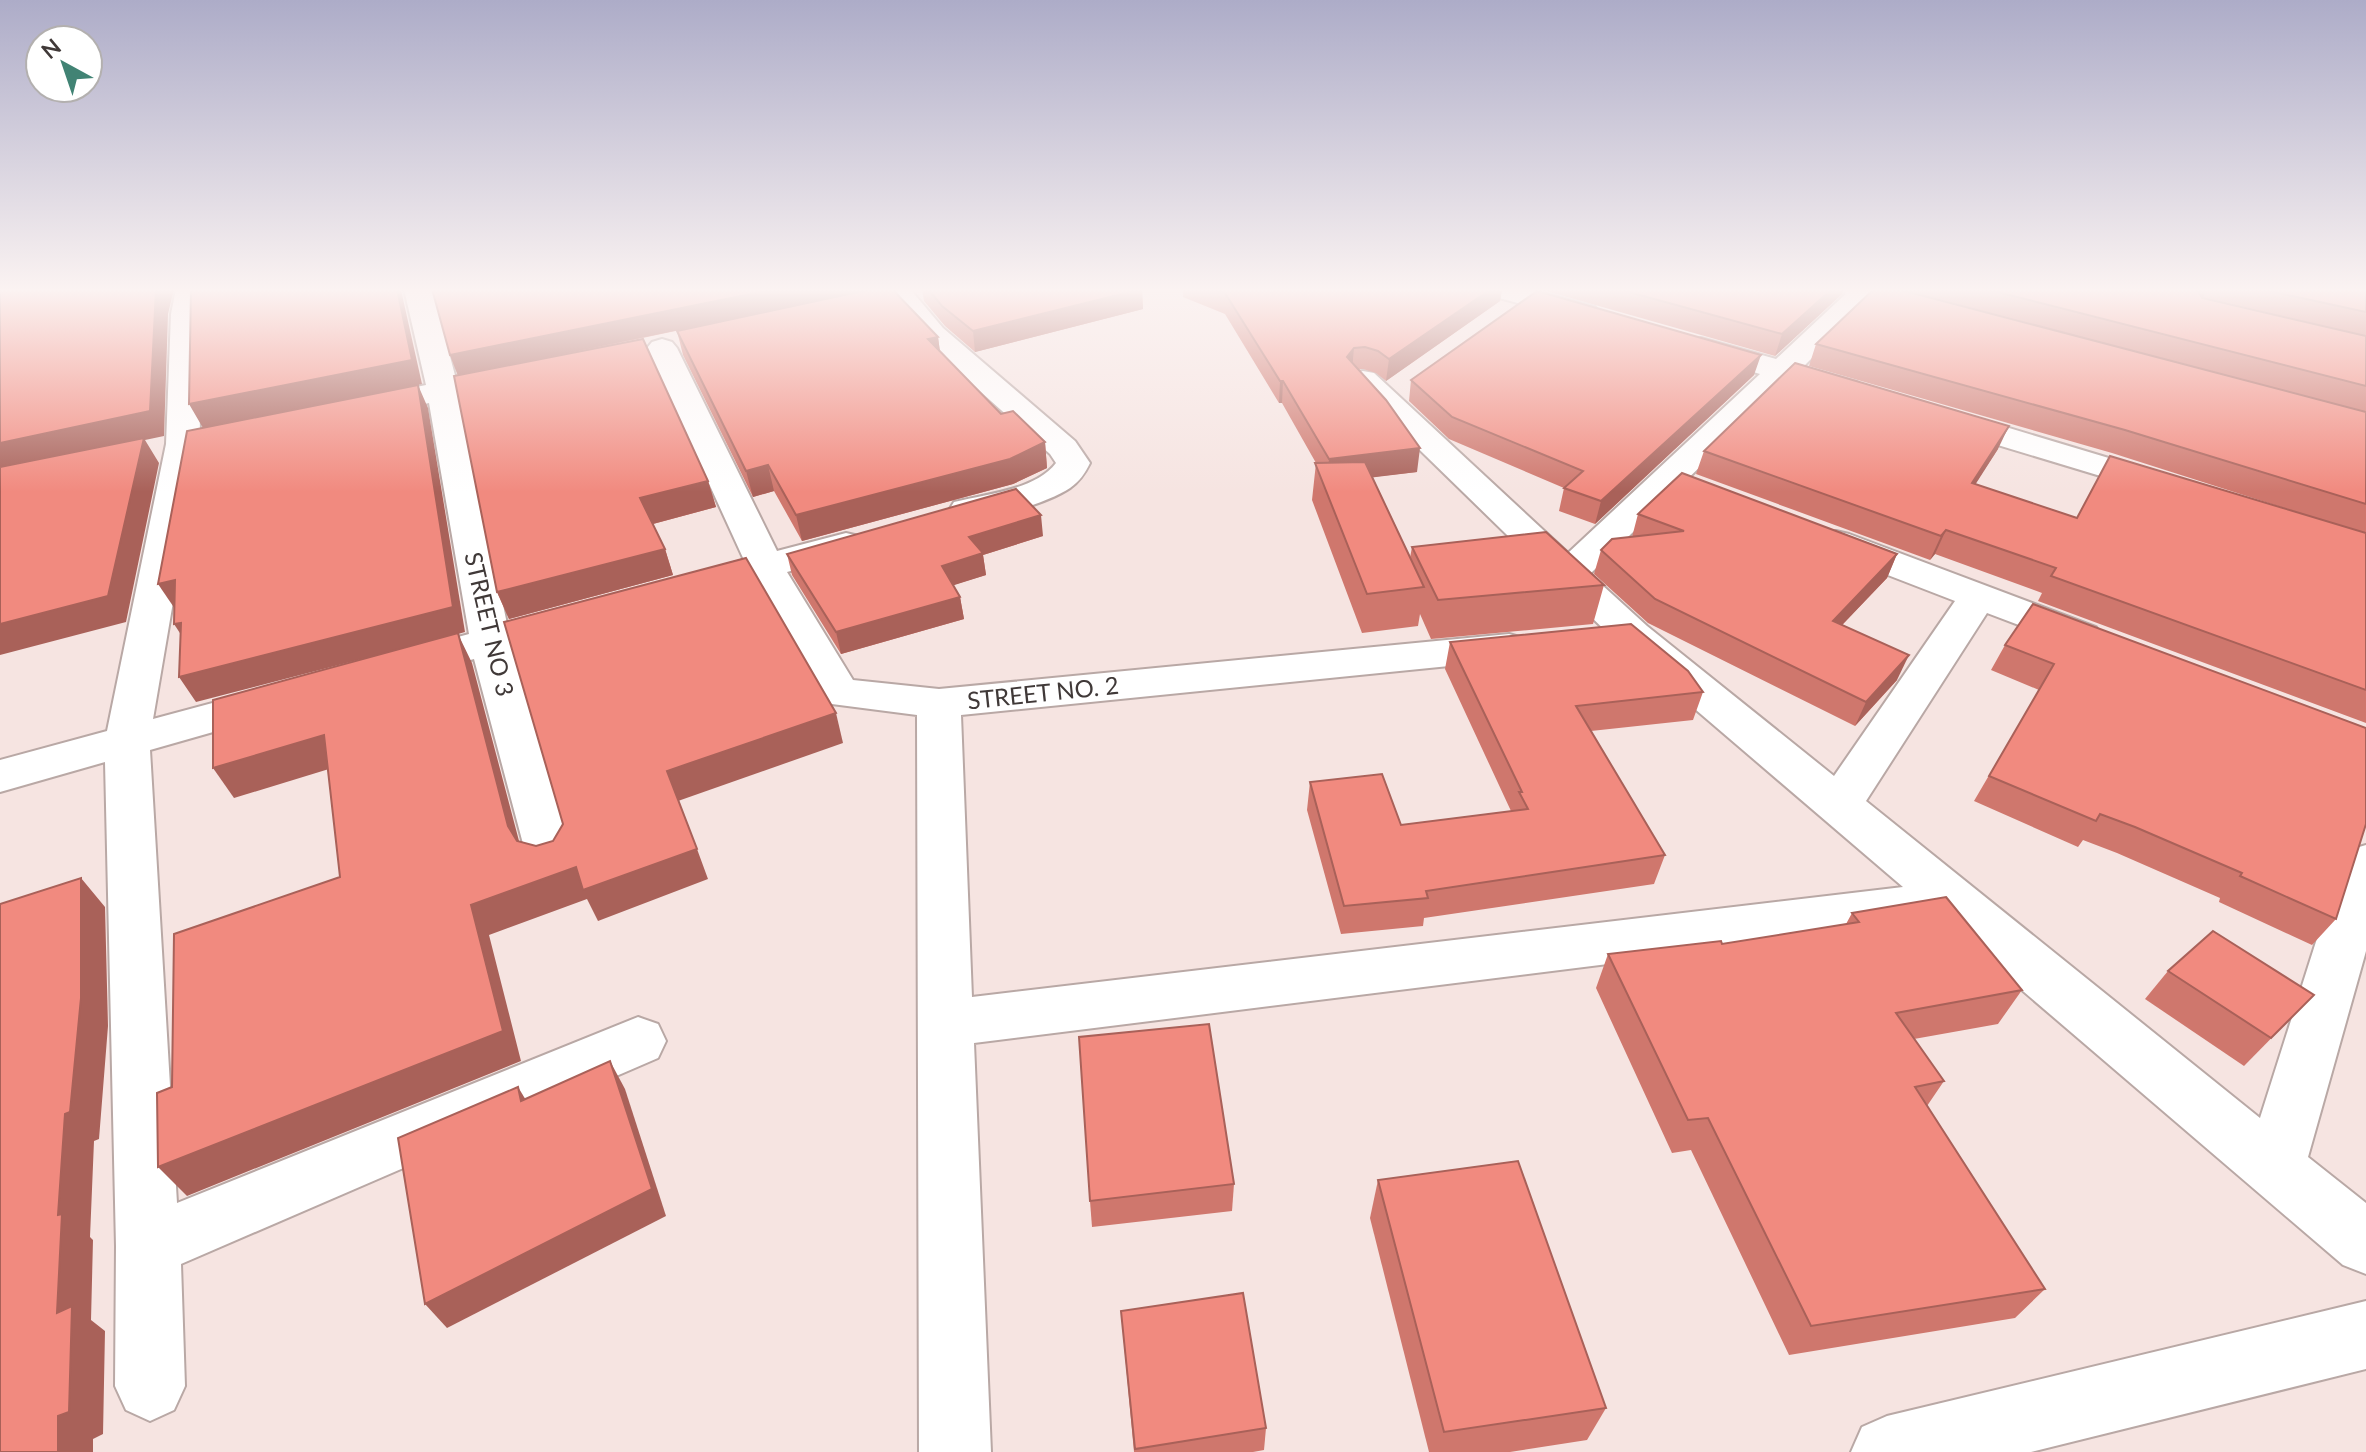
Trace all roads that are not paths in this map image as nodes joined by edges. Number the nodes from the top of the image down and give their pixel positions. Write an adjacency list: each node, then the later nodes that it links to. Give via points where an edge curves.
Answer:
1 (184, 357): 29 (street, via 183,444)
2 (435, 357): 10 (street, STREET NO 3)
3 (665, 357): 18 (street, STREET NO. 2)
4 (959, 357): 15 (street, via 1063,448 1073,463 1064,479)
5 (1735, 357): 7 (street)
6 (1798, 357): 7 (street)
7 (1784, 371): 11 (street); 19 (street, via 1684,484)
8 (537, 373): 10 (street)
9 (1385, 388): 19 (street)
10 (443, 391): 13 (street); 24 (street, STREET NO 3)
11 (1875, 398)
12 (1920, 412): 14 (street)
13 (336, 413)
14 (2193, 494)
15 (934, 519)
16 (1802, 529): 21 (street)
17 (888, 532): 18 (street)
18 (765, 566): 20 (street); 28 (street, STREET NO. 2, via 839,693)
19 (1567, 575): 23 (street)
20 (658, 595)
21 (1978, 597): 25 (street); 31 (street)
22 (597, 612): 24 (street)
23 (1591, 639): 28 (street, STREET NO. 2); 31 (street)
24 (490, 641): 26 (street); 32 (street, STREET NO 3)
25 (2113, 647)
26 (369, 675)
27 (309, 691): 29 (street)
28 (939, 703): 35 (street)
29 (127, 741): 30 (street); 39 (street)
30 (0, 776)
31 (1839, 805): 34 (street)
32 (550, 855)
33 (2366, 863): 37 (street)
34 (1954, 901): 35 (street); 37 (street)
35 (946, 1023): 42 (street)
36 (638, 1041): 39 (street)
37 (2275, 1167): 38 (street)
38 (2366, 1243)
39 (148, 1246): 41 (street)
40 (2366, 1335): 43 (street)
41 (150, 1386)
42 (955, 1452)
43 (1887, 1452)

